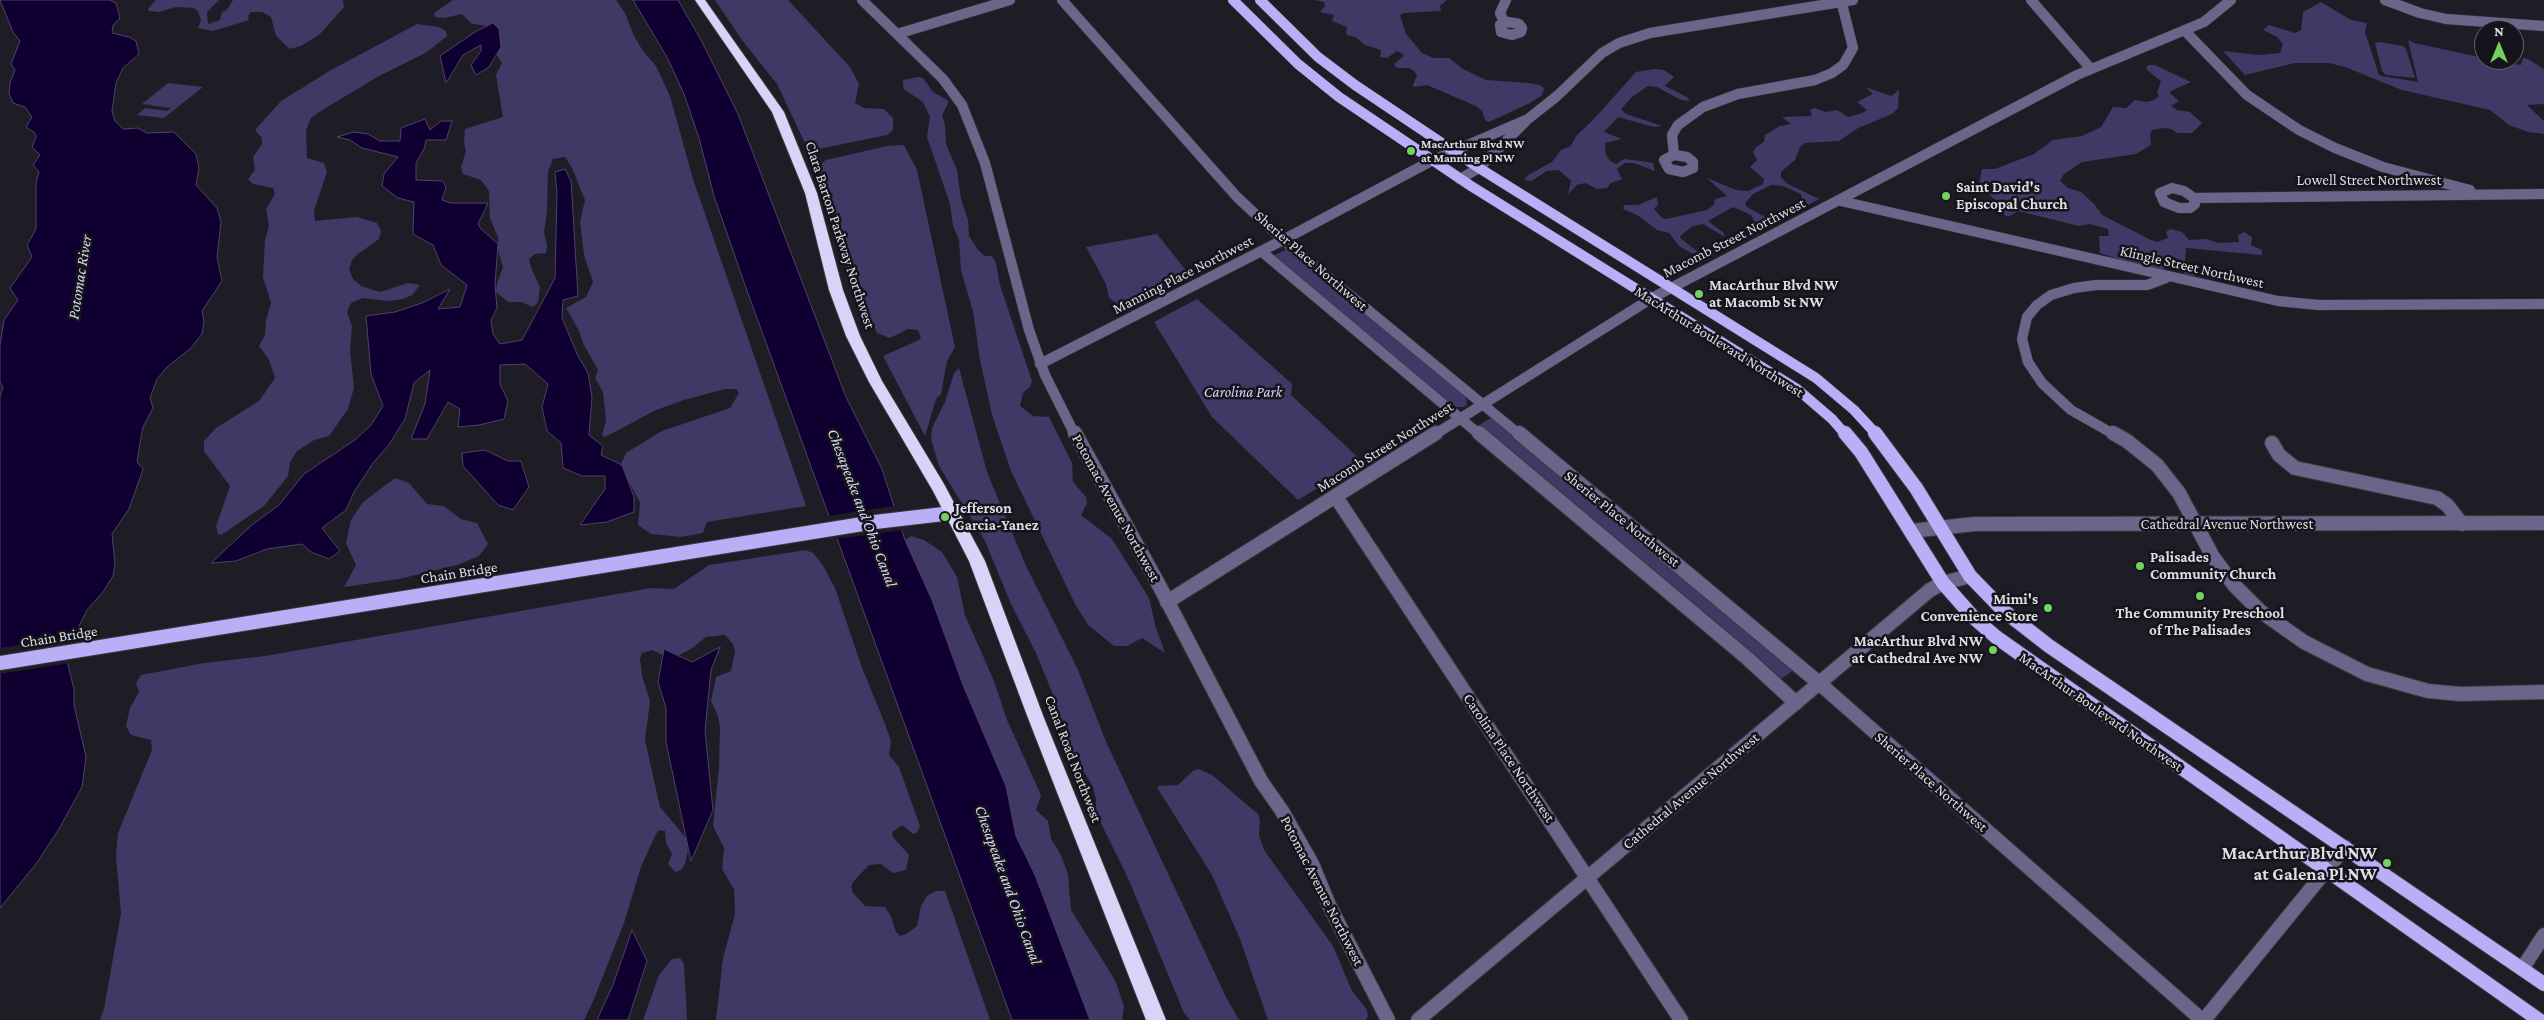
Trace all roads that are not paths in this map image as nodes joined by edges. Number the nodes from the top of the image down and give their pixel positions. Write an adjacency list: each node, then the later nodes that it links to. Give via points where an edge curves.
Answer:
1 (700, 0): 39 (highway, Clara Barton Parkway Northwest, via 758,79 783,123 808,184 836,290 853,336)
2 (862, 0): 16 (street, Potomac Avenue Northwest)
3 (1010, 0): 16 (street)
4 (1062, 0): 28 (street, Sherier Place Northwest, via 1237,197)
5 (1233, 0): 21 (main road, MacArthur Boulevard Northwest, via 1310,74)
6 (1260, 0): 19 (main road, MacArthur Boulevard Northwest, via 1335,71)
7 (1506, 0): 13 (street, via 1500,13)
8 (1853, 0): 12 (street, Manning Place Northwest)
9 (2031, 0): 17 (street)
10 (2231, 0): 15 (street, Macomb Street Northwest, via 2216,15)
11 (2385, 0): 14 (street, via 2420,13 2453,20)
12 (1841, 1): 18 (street, Manning Place Northwest, via 1650,32 1623,41 1602,53); 20 (street, via 1852,48 1843,65 1815,80 1738,94 1703,107 1678,125 1672,135)
13 (1504, 22)
14 (2544, 26)
15 (2184, 31): 17 (street, Macomb Street Northwest); 24 (street, via 2247,95 2300,131 2388,169)
16 (897, 34): 34 (street, Potomac Avenue Northwest, via 950,88 973,129 988,172)
17 (2091, 69): 27 (street, Macomb Street Northwest)
18 (1528, 119): 19 (street, Manning Place Northwest); 22 (street, Manning Place Northwest)
19 (1453, 151): 21 (street, Manning Place Northwest); 22 (main road, MacArthur Boulevard Northwest)
20 (1674, 155)
21 (1433, 160): 23 (main road, MacArthur Boulevard Northwest); 28 (street, Manning Place Northwest)
22 (1479, 168): 23 (street, Manning Place Northwest); 31 (main road, MacArthur Boulevard Northwest)
23 (1460, 179): 32 (main road, MacArthur Boulevard Northwest)
24 (2484, 193): 25 (street, Lowell Street Northwest); 26 (street, Lowell Street Northwest)
25 (2544, 194)
26 (2194, 198)
27 (1840, 201): 30 (street, Klingle Street Northwest); 31 (street, Macomb Street Northwest)
28 (1283, 240): 29 (street, Manning Place Northwest); 35 (street, Sherier Place Northwest)
29 (1261, 251): 34 (street, Manning Place Northwest); 36 (street, Sherier Place Northwest)
30 (2166, 278): 33 (street, Klingle Street Northwest, via 2262,299 2302,304); 40 (street, via 2152,284 2096,285 2051,295 2027,317 2023,347 2032,369 2055,397 2080,416 2135,447 2163,472 2179,493)
31 (1671, 288): 32 (street, Macomb Street Northwest); 43 (main road, MacArthur Boulevard Northwest, via 1796,364 1836,394 1887,446)
32 (1652, 298): 35 (street, Macomb Street Northwest); 44 (main road, MacArthur Boulevard Northwest, via 1779,376 1815,404 1862,452)
33 (2544, 304)
34 (1040, 364): 47 (street, Potomac Avenue Northwest, via 1093,470)
35 (1484, 404): 36 (street, Macomb Street Northwest); 49 (street, Sherier Place Northwest)
36 (1460, 418): 38 (street, Macomb Street Northwest); 51 (street, Sherier Place Northwest)
37 (2272, 443): 41 (street, via 2279,455 2295,468 2437,498 2448,505)
38 (1336, 497): 47 (street, Macomb Street Northwest); 54 (street, Carolina Place Northwest)
39 (952, 513): 48 (main road, Chain Bridge, via 875,522); 58 (highway, Canal Road Northwest, via 976,561)
40 (2195, 524): 41 (street, Cathedral Avenue Northwest); 43 (street, Cathedral Avenue Northwest); 50 (street, via 2217,562 2250,602 2292,635 2344,664 2428,691 2460,694)
41 (2462, 524): 42 (street, Cathedral Avenue Northwest)
42 (2544, 524)
43 (1941, 526): 44 (street, Cathedral Avenue Northwest); 45 (main road, MacArthur Boulevard Northwest)
44 (1912, 531): 46 (main road, MacArthur Boulevard Northwest)
45 (1970, 576): 46 (street, Cathedral Avenue Northwest); 52 (main road, MacArthur Boulevard Northwest, via 2004,612 2049,646)
46 (1943, 583): 49 (street, Cathedral Avenue Northwest, via 1930,590); 53 (main road, MacArthur Boulevard Northwest, via 1973,617 2011,649)
47 (1167, 602): 59 (street, Potomac Avenue Northwest, via 1261,781 1312,864 1329,905)
48 (0, 663)
49 (1819, 683): 51 (street, Cathedral Avenue Northwest); 62 (street, Sherier Place Northwest)
50 (2544, 692)
51 (1796, 703): 54 (street, Cathedral Avenue Northwest)
52 (2345, 847): 53 (street); 56 (main road, MacArthur Boulevard Northwest)
53 (2327, 870): 62 (street); 63 (main road, MacArthur Boulevard Northwest)
54 (1588, 878): 60 (street, Cathedral Avenue Northwest); 61 (street, Carolina Place Northwest)
55 (2544, 935): 56 (street)
56 (2522, 969): 57 (main road, MacArthur Boulevard Northwest)
57 (2544, 984)
58 (1156, 1020)
59 (1388, 1020)
60 (1418, 1020)
61 (1681, 1020)
62 (2203, 1020)
63 (2539, 1020)

